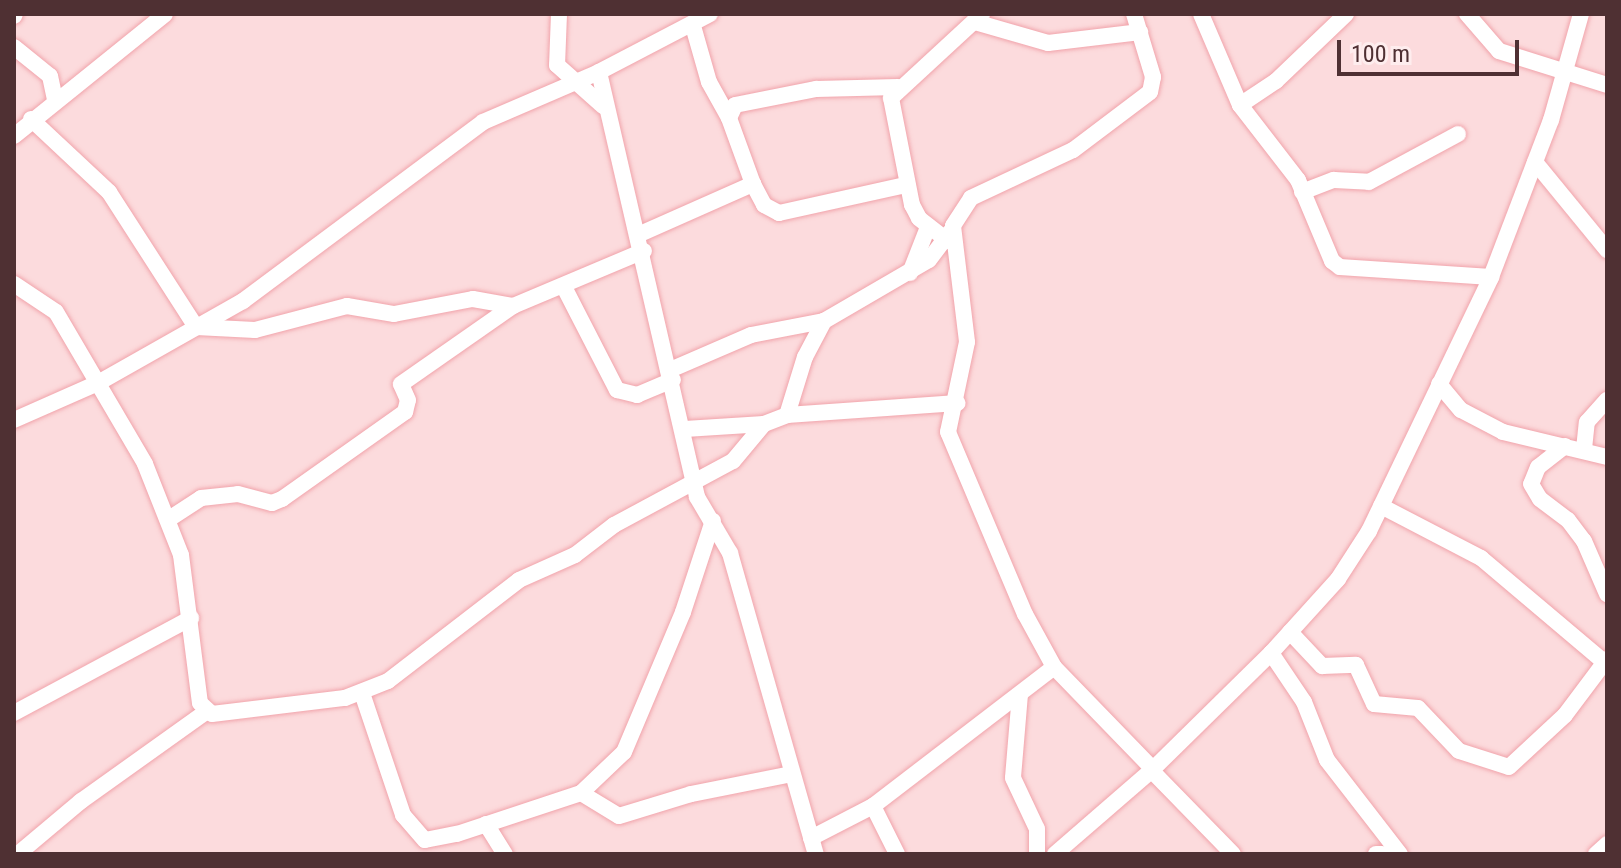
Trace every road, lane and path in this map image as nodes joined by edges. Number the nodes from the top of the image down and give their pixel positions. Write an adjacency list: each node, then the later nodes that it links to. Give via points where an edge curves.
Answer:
1 (165, 14): 17 (street)
2 (559, 14): 14 (street, via 557,65)
3 (710, 14): 10 (street)
4 (1201, 14): 18 (street)
5 (1346, 14): 18 (street, via 1276,81)
6 (1467, 14): 12 (street, via 1499,51)
7 (1581, 14): 12 (street)
8 (978, 18): 9 (street, via 1048,43); 16 (street)
9 (1137, 19): 30 (street, via 1153,77 1150,92 1073,150 971,198)
10 (693, 26): 13 (street); 20 (street, via 709,82)
11 (14, 47): 17 (street, via 50,76)
12 (1562, 67): 15 (street); 24 (street)
13 (599, 72): 14 (street); 19 (street)
14 (579, 79): 19 (street); 39 (street, via 483,122 275,278)
15 (1607, 85)
16 (898, 87): 20 (street, via 816,89); 26 (street, via 891,112)
17 (55, 99): 21 (street)
18 (1240, 105): 27 (street, via 1286,162)
19 (603, 106): 29 (street)
20 (729, 109): 25 (street)
21 (31, 119): 23 (street); 39 (street, via 109,192)
22 (1458, 134): 27 (street, via 1369,182 1334,180)
23 (14, 136)
24 (1535, 162): 31 (street); 34 (street)
25 (753, 184): 26 (street, via 764,205 779,213); 29 (street)
26 (905, 185): 28 (street)
27 (1302, 192): 34 (street, via 1325,251 1340,267)
28 (928, 227): 30 (street); 33 (street)
29 (640, 234): 32 (street)
30 (951, 234): 33 (street); 44 (street, via 967,330)
31 (1607, 250)
32 (644, 251): 36 (street); 40 (street)
33 (910, 273): 38 (street)
34 (1491, 277): 42 (street)
35 (14, 284): 41 (street, via 56,312)
36 (564, 287): 37 (street); 40 (street, via 617,390 637,395)
37 (513, 306): 39 (street, via 473,299 394,314 347,306 255,330); 54 (street, via 401,384 408,400 401,415 282,499 272,503 238,494 201,498)
38 (824, 321): 40 (street, via 751,335); 45 (street, via 809,347)
39 (196, 327): 41 (street)
40 (672, 375): 48 (street)
41 (98, 383): 46 (street); 54 (street)
42 (1439, 384): 49 (street, via 1480,422); 53 (street)
43 (1607, 400): 50 (street, via 1587,422)
44 (958, 403): 45 (street); 61 (street, via 948,432 951,448)
45 (787, 415): 47 (street)
46 (14, 420)
47 (764, 424): 48 (street); 52 (street, via 733,461)
48 (685, 429): 52 (street)
49 (1565, 446): 50 (street); 56 (street, via 1543,461 1531,484 1584,541)
50 (1584, 449): 51 (street)
51 (1607, 457)
52 (696, 482): 55 (street, via 701,506); 62 (street, via 614,525 575,555 519,580 427,655)
53 (1381, 506): 58 (street, via 1338,579); 60 (street, via 1481,558)
54 (169, 519): 57 (street)
55 (713, 521): 67 (street, via 730,553); 68 (street, via 683,612 624,752)
56 (1607, 594)
57 (191, 618): 64 (street, via 200,703); 65 (street, via 65,681)
58 (1290, 632): 59 (street); 60 (street, via 1322,666 1356,665 1374,704 1418,708 1459,751 1509,767 1565,715)
59 (1271, 653): 66 (street); 79 (street, via 1304,702 1327,760)
60 (1606, 661)
61 (1054, 667): 63 (street); 66 (street)
62 (362, 693): 64 (street, via 247,712); 70 (street, via 412,831 425,840)
63 (1020, 694): 69 (street); 76 (street, via 1013,778 1037,829)
64 (206, 712): 73 (street, via 81,801)
65 (14, 713)
66 (1152, 769): 77 (street); 78 (street)
67 (792, 774): 68 (street, via 691,794 619,816); 72 (street)
68 (581, 793): 70 (street)
69 (873, 806): 72 (street); 75 (street)
70 (486, 824): 74 (street)
71 (1607, 844): 80 (street)
72 (814, 846)
73 (18, 854)
74 (505, 854)
75 (897, 854)
76 (1037, 854)
77 (1055, 854)
78 (1233, 854)
79 (1400, 854)
80 (1596, 854)

